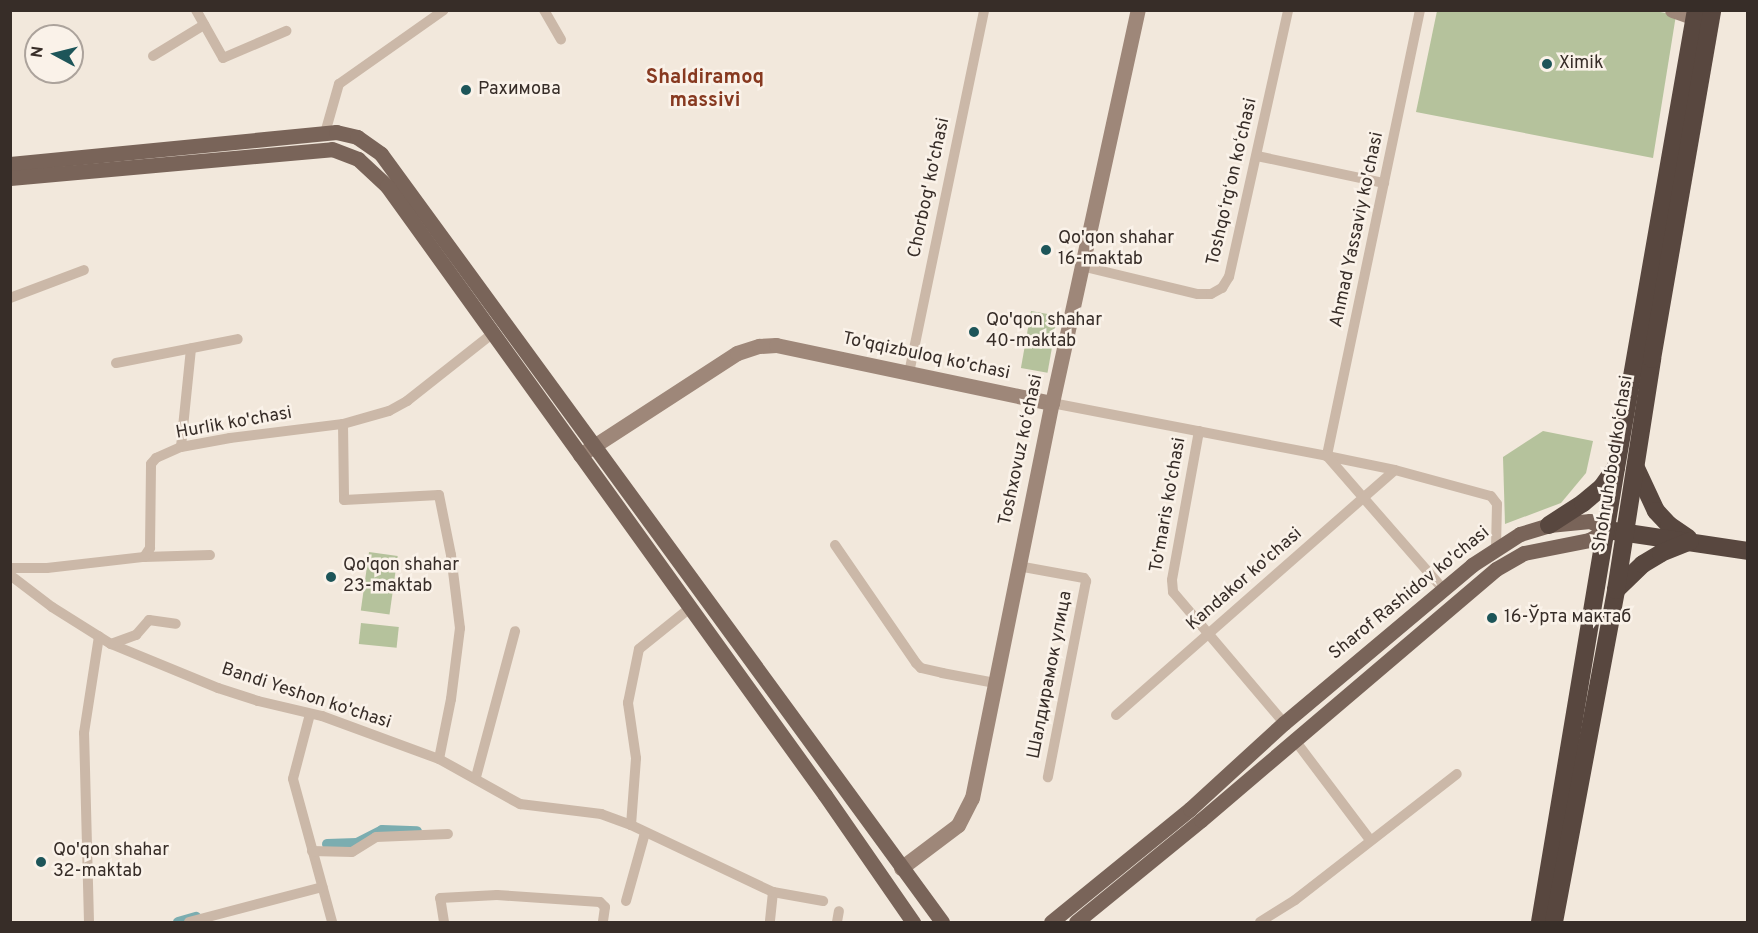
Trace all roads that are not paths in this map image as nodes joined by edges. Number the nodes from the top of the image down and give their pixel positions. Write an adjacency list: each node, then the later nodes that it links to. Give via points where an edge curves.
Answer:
1 (196, 10): 10 (street)
2 (444, 10): 14 (street, via 339,84)
3 (544, 10): 12 (street)
4 (984, 10): 26 (street, Chorbog' ko'chasi)
5 (1138, 10): 19 (street, Toshxovuz koʻchasi)
6 (1288, 10): 15 (street, Toshqoʻrgʻon koʻchasi)
7 (1420, 10): 18 (street, Ahmad Yassaviy ko'chasi)
8 (1672, 10): 9 (street)
9 (1703, 15): 34 (highway, Shohruhobod koʻchasi); 35 (highway, Shohruhobod koʻchasi)
10 (204, 25): 11 (street, via 223,58); 13 (street)
11 (286, 31)
12 (561, 39)
13 (153, 56)
14 (325, 133): 16 (main road); 30 (main road, via 357,138 381,154)
15 (1257, 156): 18 (street); 19 (street, Toshqoʻrgʻon koʻchasi, via 1222,288 1198,294)
16 (10, 164)
17 (10, 178): 22 (main road, via 332,149 358,159 387,186)
18 (1384, 183): 33 (street, Ahmad Yassaviy ko'chasi)
19 (1081, 266): 27 (street, Toshxovuz koʻchasi)
20 (84, 270): 21 (street)
21 (10, 298)
22 (492, 333): 28 (street, Hurlik ko'chasi, via 406,401 389,411); 32 (main road)
23 (238, 339): 24 (street)
24 (191, 349): 25 (street); 31 (street)
25 (116, 363)
26 (909, 373): 27 (street, To'qqizbuloq ko'chasi); 30 (street, To'qqizbuloq ko'chasi, via 776,345 759,346 737,353)
27 (1052, 403): 29 (street, To'qqizbuloq ko'chasi); 47 (street, Toshxovuz koʻchasi)
28 (343, 424): 31 (street, Hurlik ko'chasi); 65 (street, via 344,500 439,495 460,628)
29 (1199, 431): 33 (street, To'qqizbuloq ko'chasi); 55 (street, To'maris ko'chasi, via 1171,586)
30 (594, 446): 32 (street, To'qqizbuloq ko'chasi); 74 (main road)
31 (181, 447): 46 (street, Hurlik ko'chasi, via 152,461 150,548)
32 (580, 455): 52 (main road)
33 (1328, 456): 36 (street, To'qqizbuloq ko'chasi); 37 (street)
34 (1635, 464): 40 (highway, Shohruhobod koʻchasi); 41 (highway, via 1656,511)
35 (1616, 468): 38 (highway, via 1602,487); 39 (highway, Shohruhobod koʻchasi)
36 (1395, 470): 37 (street, Kandakor ko'chasi); 43 (street, To'qqizbuloq ko'chasi, via 1491,496 1497,504)
37 (1365, 498): 50 (street); 55 (street, Kandakor ko'chasi)
38 (1549, 525): 39 (main road, Sharof Rashidov ko'chasi, via 1590,521); 43 (main road, Sharof Rashidov ko'chasi, via 1520,534)
39 (1607, 530): 40 (highway); 59 (main road, Sharof Rashidov ko'chasi, via 1589,540 1524,553 1496,569); 90 (highway, Shohruhobod koʻchasi)
40 (1625, 532): 41 (highway); 51 (highway, Shohruhobod koʻchasi)
41 (1692, 541): 44 (highway); 51 (highway, via 1660,553)
42 (835, 545): 60 (street, via 921,668)
43 (1496, 548): 50 (main road, Sharof Rashidov ko'chasi)
44 (1748, 551)
45 (210, 555): 46 (street)
46 (144, 556): 48 (street, via 47,568)
47 (1018, 566): 60 (street, Toshxovuz koʻchasi); 68 (street, Шалдирамок улица, via 1086,579)
48 (10, 568)
49 (10, 575): 56 (street, Bandi Yeshon ko'chasi, via 52,608)
50 (1443, 589): 58 (main road, Sharof Rashidov ko'chasi)
51 (1616, 590): 91 (highway, Shohruhobod koʻchasi)
52 (690, 608): 69 (street, via 639,649 628,703 636,758); 85 (main road)
53 (176, 624): 57 (street, via 149,620 135,634)
54 (515, 631): 67 (street)
55 (1207, 633): 62 (street, Kandakor ko'chasi); 63 (street, To'maris ko'chasi)
56 (99, 636): 57 (street, Bandi Yeshon ko'chasi); 79 (street, via 84,733)
57 (111, 644): 61 (street, Bandi Yeshon ko'chasi, via 218,688)
58 (1351, 666): 59 (main road); 63 (main road, Sharof Rashidov ko'chasi)
59 (1364, 681): 64 (main road, Sharof Rashidov ko'chasi)
60 (995, 683): 74 (street, Toshxovuz koʻchasi, via 972,798 958,825)
61 (310, 714): 65 (street, Bandi Yeshon ko'chasi); 73 (street, via 293,779)
62 (1116, 715)
63 (1284, 723): 87 (main road, Sharof Rashidov ko'chasi, via 1190,809)
64 (1294, 739): 72 (street); 88 (main road, Sharof Rashidov ko'chasi)
65 (439, 759): 67 (street, Bandi Yeshon ko'chasi)
66 (1457, 774): 72 (street)
67 (476, 777): 69 (street, Bandi Yeshon ko'chasi, via 520,804 601,814)
68 (1048, 777)
69 (631, 825): 70 (street, Bandi Yeshon ko'chasi)
70 (645, 832): 76 (street, Bandi Yeshon ko'chasi); 77 (street)
71 (448, 834): 73 (street, via 376,837 352,852)
72 (1370, 840): 89 (street, via 1295,900)
73 (312, 851): 75 (street)
74 (901, 868): 86 (main road)
75 (322, 887): 80 (street); 81 (street)
76 (773, 892): 78 (street, Bandi Yeshon ko'chasi); 84 (street)
77 (626, 901)
78 (823, 901)
79 (89, 922)
80 (189, 922)
81 (332, 922)
82 (444, 922): 83 (street, via 440,898 497,895 600,902 605,907)
83 (603, 922)
84 (770, 922)
85 (913, 922)
86 (942, 922)
87 (1051, 922)
88 (1076, 922)
89 (1260, 922)
90 (1540, 922)
91 (1554, 922)

